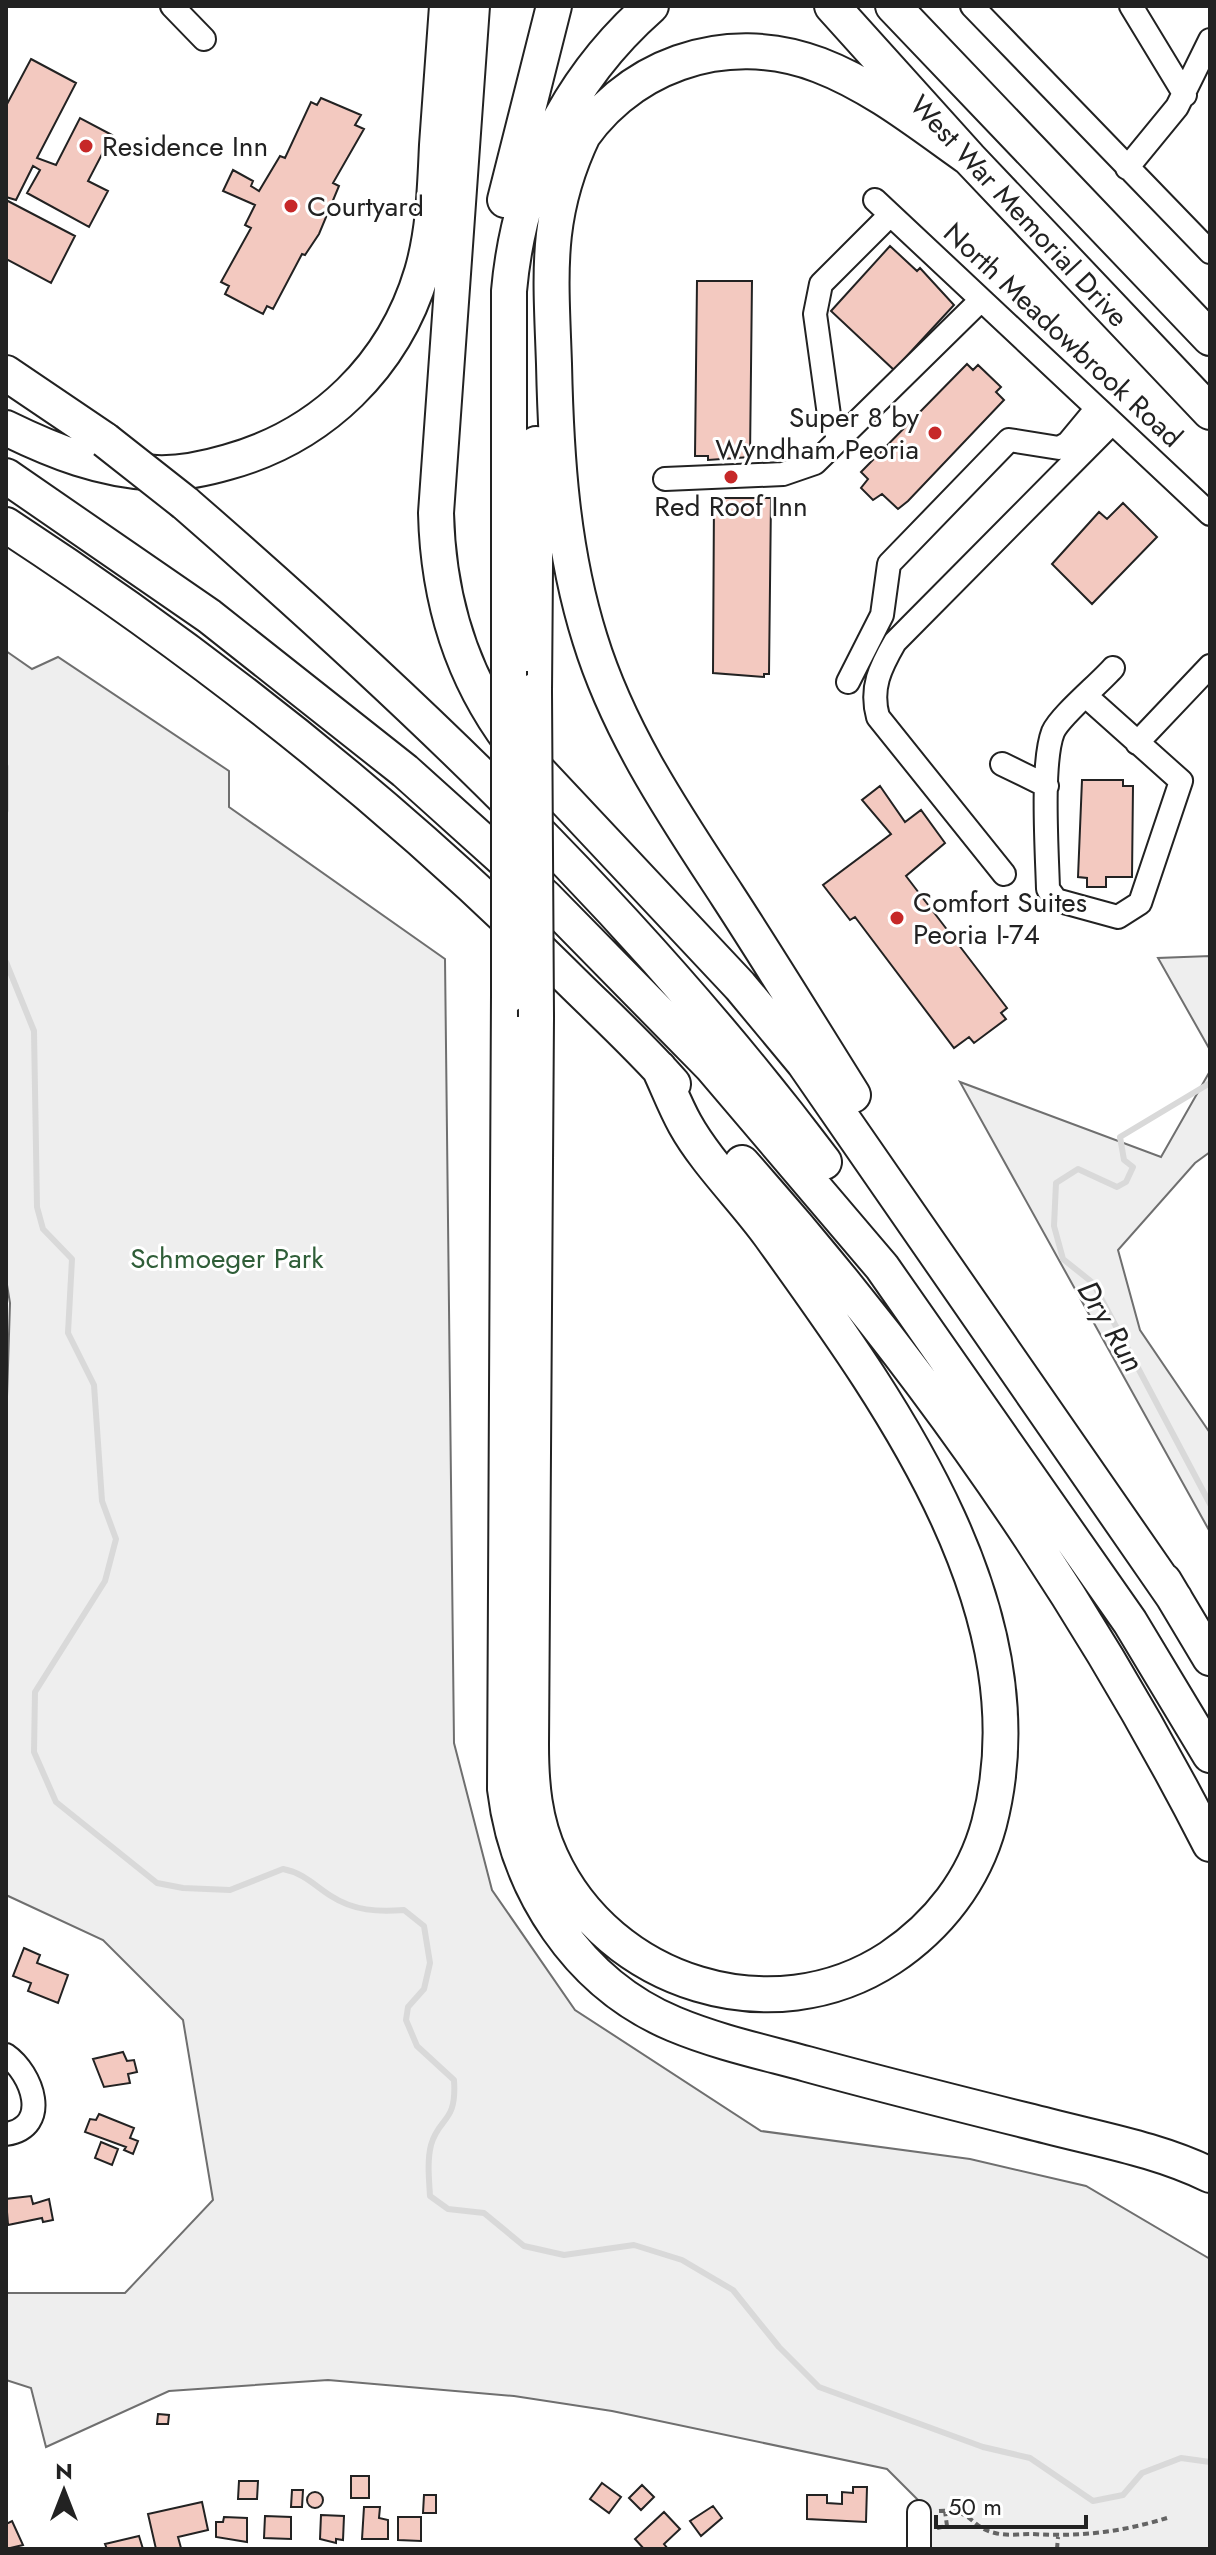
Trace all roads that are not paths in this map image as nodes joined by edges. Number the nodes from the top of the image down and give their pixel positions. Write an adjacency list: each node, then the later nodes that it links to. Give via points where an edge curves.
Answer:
1 (172, 6): 10 (street)
2 (447, 6): 22 (highway, via 427,254 396,333 352,391 317,422 277,445 211,467 172,473 99,465)
3 (472, 6): 39 (highway, via 436,513 443,595 466,665 511,742 740,986 804,1063)
4 (554, 6): 30 (highway, via 502,214 494,269)
5 (651, 6): 30 (highway, via 614,41 569,100 536,170 515,242 509,291)
6 (832, 6): 14 (highway, West War Memorial Drive)
7 (1131, 6): 12 (street)
8 (893, 7): 18 (highway, West War Memorial Drive)
9 (974, 7): 15 (street)
10 (204, 39)
11 (1210, 40): 12 (street)
12 (1185, 95): 15 (street)
13 (584, 133): 14 (highway, via 619,94 652,73 697,57 749,52 801,60 843,76); 30 (highway, via 555,188 539,265); 39 (highway, via 562,181 555,217 555,425 571,566 589,638 615,706 666,802)
14 (969, 158): 20 (highway, West War Memorial Drive)
15 (1127, 168): 16 (street)
16 (1210, 252)
17 (981, 300): 21 (street, North Meadowbrook Road); 23 (street); 23 (street, North Meadowbrook Road, via 882,207 816,297 829,415)
18 (1210, 338)
19 (6, 373): 38 (highway, bridge, via 185,503 454,747 627,922 749,1065 852,1200)
20 (1210, 412)
21 (1104, 416): 26 (street, North Meadowbrook Road); 31 (street, via 1059,448 1009,440 889,564 882,615); 36 (street, via 895,642 877,674 873,699 878,717)
22 (6, 428)
23 (839, 439): 25 (street, via 815,463 783,474)
24 (6, 476): 38 (highway, via 168,586 305,689 495,851 711,1066)
25 (665, 479)
26 (1210, 514)
27 (6, 525): 37 (highway, via 184,649 367,794 516,927)
28 (1210, 666): 33 (street)
29 (1113, 668): 32 (street)
30 (517, 669): 37 (highway, bridge, via 536,1017 531,1744 536,1816 572,1895 597,1924 644,1962 723,1992 811,1991 872,1969 903,1950 934,1922 963,1884 986,1834 996,1788 997,1684 974,1586 921,1462 770,1235 686,1127); 45 (highway, bridge, via 509,995 505,1789 524,1868 549,1918 591,1968 652,2014 683,2028 1156,2154)
31 (848, 682)
32 (1087, 697): 33 (street); 35 (street, via 1053,734)
33 (1137, 743): 35 (street, via 1181,781 1140,903 1118,917 1056,900 1048,889)
34 (1002, 764): 35 (street)
35 (1047, 786)
36 (1004, 874)
37 (659, 1068): 42 (highway, via 796,1227 974,1455 1097,1643)
38 (882, 1267): 41 (highway, via 1130,1622)
39 (1175, 1599): 40 (highway)
40 (1210, 1658)
41 (1210, 1755)
42 (1210, 1844)
43 (6, 2055): 44 (street, via 32,2085 35,2108 26,2125)
44 (6, 2134)
45 (1210, 2175)
46 (919, 2512): 47 (street)
47 (919, 2549)

